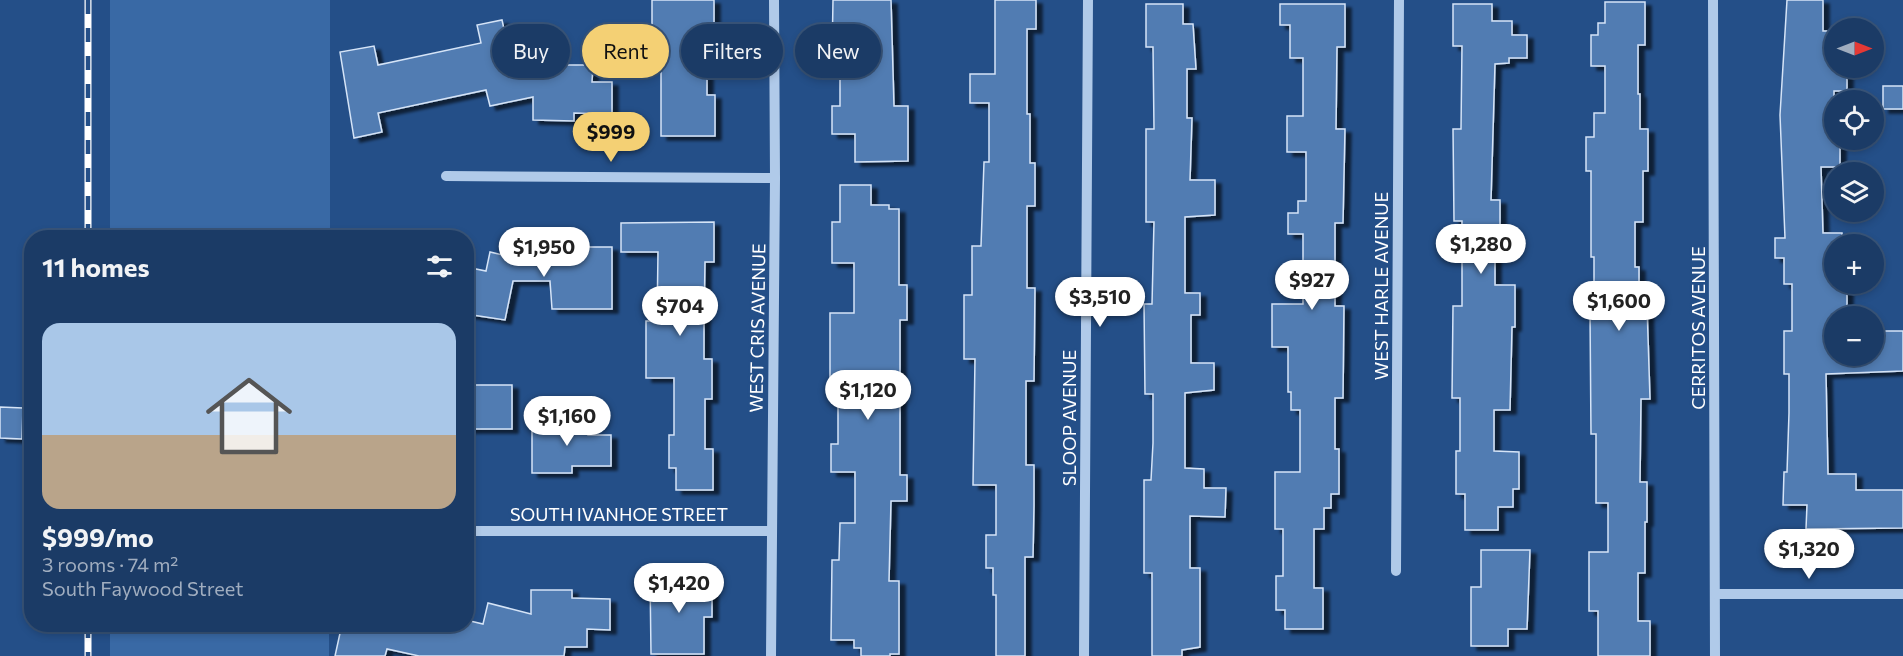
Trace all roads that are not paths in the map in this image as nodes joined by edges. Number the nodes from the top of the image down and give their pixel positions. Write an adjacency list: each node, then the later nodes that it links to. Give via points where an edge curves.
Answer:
1 (774, 0): 6 (street, WEST CRIS AVENUE)
2 (1088, 0): 13 (street, SLOOP AVENUE)
3 (1399, 0): 9 (street, WEST HARLE AVENUE)
4 (1713, 0): 10 (street, CERRITOS AVENUE)
5 (446, 176): 6 (street)
6 (776, 178): 8 (street, WEST CRIS AVENUE)
7 (474, 531): 8 (street, SOUTH IVANHOE STREET)
8 (772, 531): 12 (street, WEST CRIS AVENUE)
9 (1396, 571)
10 (1716, 594): 11 (street); 14 (street, CERRITOS AVENUE)
11 (1903, 594)
12 (771, 656)
13 (1084, 656)
14 (1715, 656)

